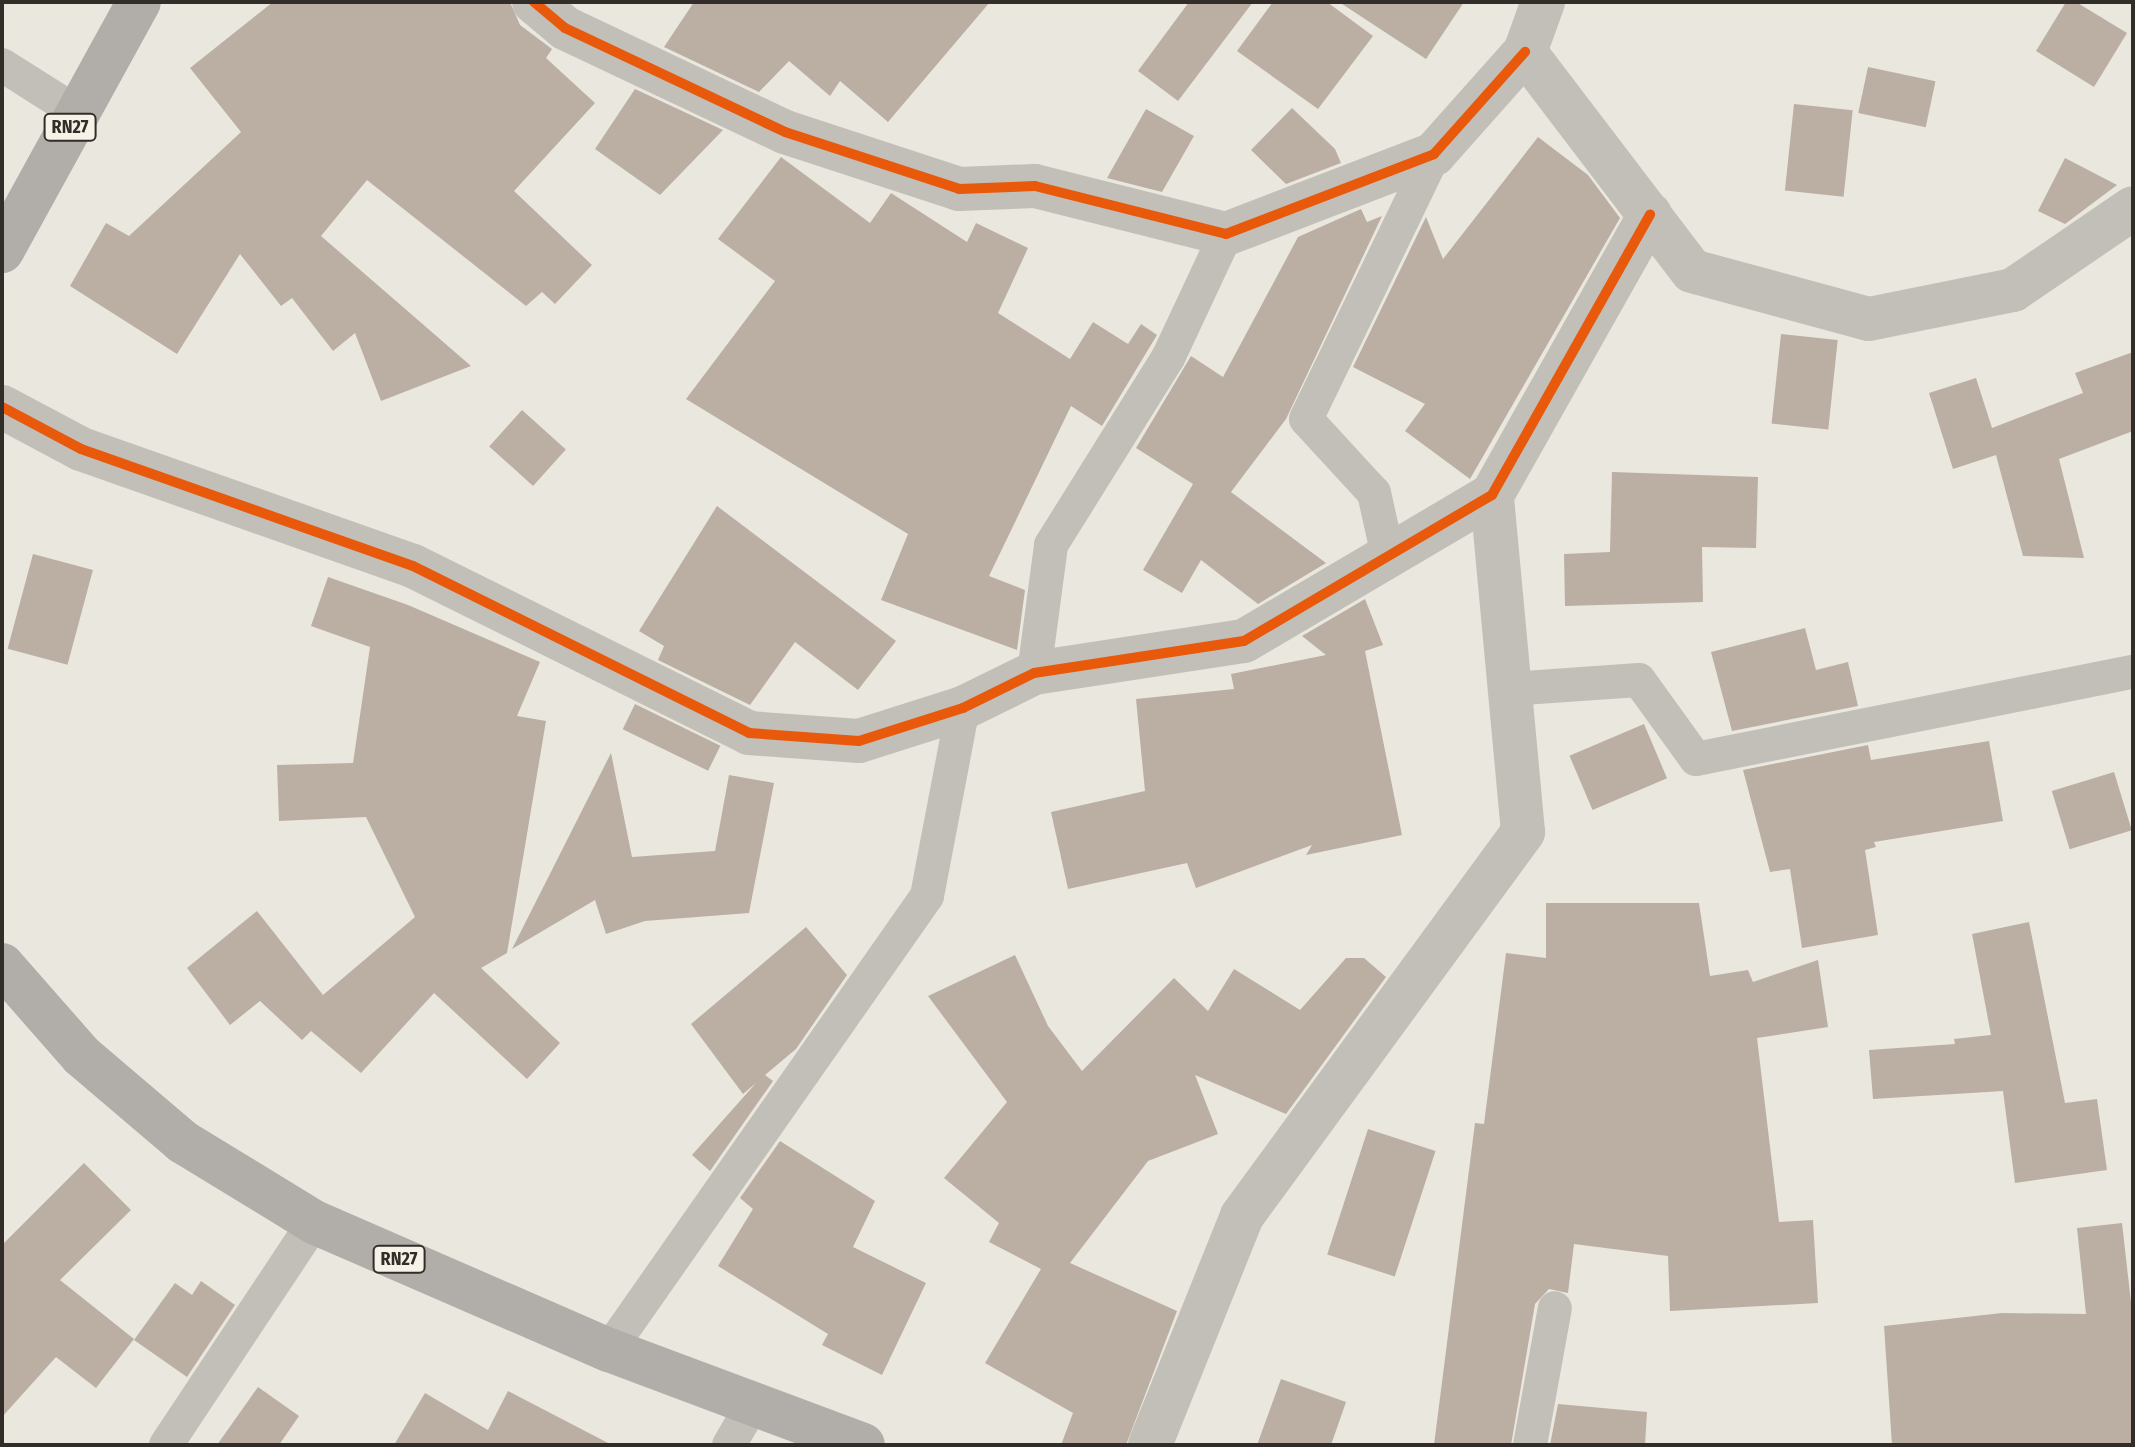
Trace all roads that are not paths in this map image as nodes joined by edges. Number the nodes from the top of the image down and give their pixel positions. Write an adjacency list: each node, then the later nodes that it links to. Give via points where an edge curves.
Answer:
1 (139, 2): 6 (main road, RN27)
2 (534, 2): 10 (street, via 565,28 785,132 959,189 1035,186)
3 (1543, 2): 4 (street)
4 (1525, 52): 7 (street); 9 (street)
5 (2, 65): 6 (lane)
6 (78, 113): 11 (main road, RN27)
7 (1434, 154): 10 (street); 14 (lane, via 1306,419 1374,493)
8 (2133, 208): 9 (street, via 2013,290 1869,319 1692,271)
9 (1650, 215): 13 (street)
10 (1226, 234): 16 (lane, via 1168,358 1051,545)
11 (2, 251)
12 (2, 407): 18 (street, via 81,449 413,566 749,733 859,741)
13 (1492, 495): 14 (street); 17 (street)
14 (1388, 556): 16 (street, via 1244,641)
15 (2133, 672): 17 (lane, via 1696,759 1639,680)
16 (1034, 673): 18 (street)
17 (1509, 689): 27 (street, via 1523,832 1242,1216)
18 (963, 708): 22 (lane, via 927,896)
19 (2, 965): 20 (main road, RN27, via 82,1056 183,1142)
20 (314, 1222): 22 (main road, RN27); 24 (lane)
21 (1555, 1308): 28 (lane)
22 (609, 1350): 23 (main road, RN27)
23 (754, 1402): 25 (lane); 26 (main road, RN27)
24 (166, 1445)
25 (729, 1445)
26 (863, 1445)
27 (1150, 1445)
28 (1530, 1445)

